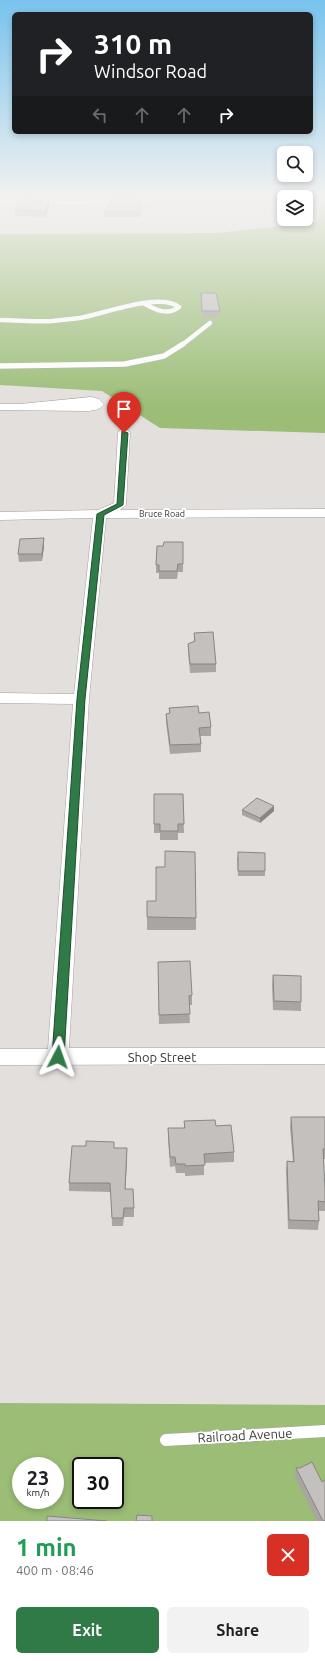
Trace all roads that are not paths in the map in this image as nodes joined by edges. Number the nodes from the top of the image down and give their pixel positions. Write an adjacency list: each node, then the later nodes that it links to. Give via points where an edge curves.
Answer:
1 (145, 304): 1 (lane, via 159,311 176,310 179,307 172,304); 2 (lane, via 80,318 52,321)
2 (0, 320)
3 (210, 323): 4 (lane, via 178,349 164,356 126,364)
4 (0, 366)
5 (0, 407): 6 (street)
6 (21, 407): 6 (street, via 91,400 98,404 88,408)
7 (124, 433): 9 (street, via 120,505)
8 (325, 513): 9 (street, Bruce Road)
9 (100, 514): 10 (street, Bruce Road); 12 (street)
10 (0, 516)
11 (0, 698): 12 (street)
12 (81, 699): 15 (street)
13 (325, 1056): 15 (street, Shop Street)
14 (0, 1057): 15 (street, Shop Street)
15 (58, 1057)
16 (325, 1431): 17 (lane, Railroad Avenue)
17 (166, 1440)

